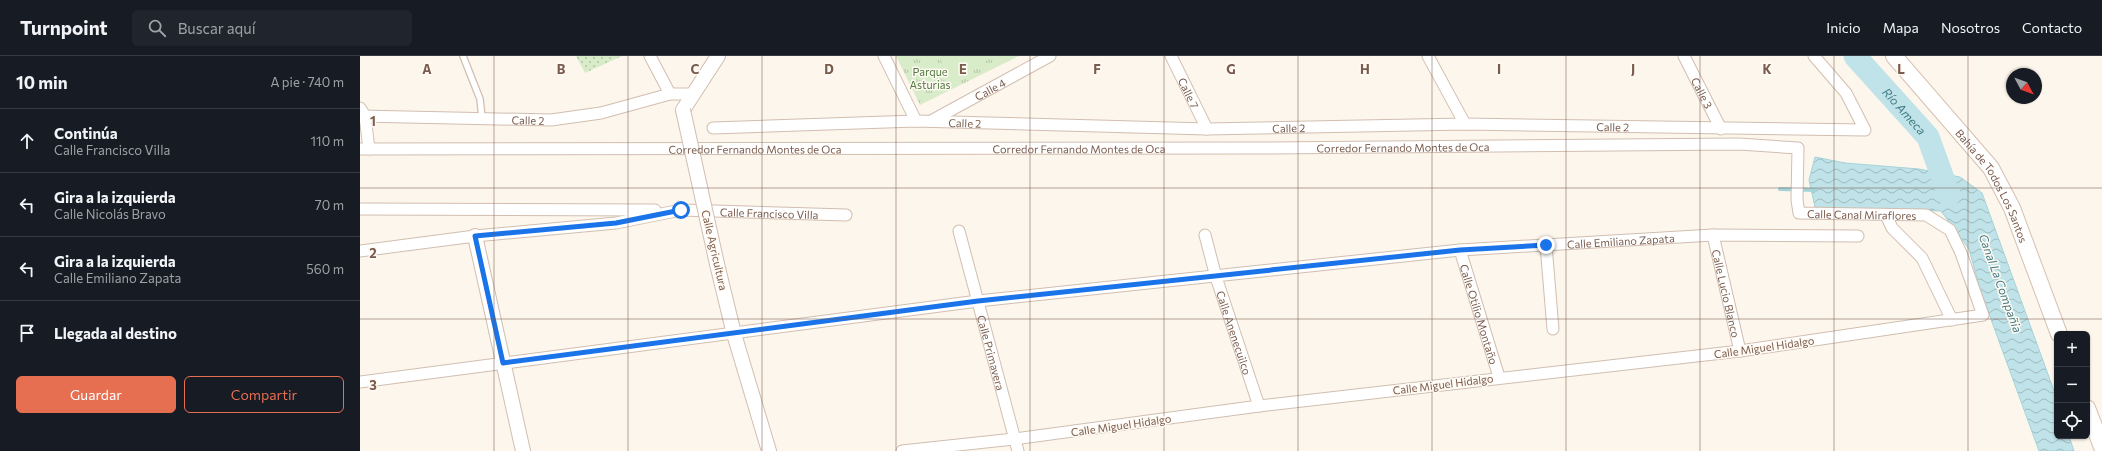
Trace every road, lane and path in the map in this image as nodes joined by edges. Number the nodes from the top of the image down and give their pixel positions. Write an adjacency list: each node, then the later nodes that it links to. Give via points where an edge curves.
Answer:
1 (463, 56): 14 (lane, via 480,99)
2 (650, 56): 11 (street)
3 (718, 56): 12 (street, Calle Agricultura)
4 (884, 56): 15 (street)
5 (1050, 56): 16 (street, Calle 4)
6 (1172, 56): 19 (street, Calle 7)
7 (1428, 56): 17 (street)
8 (1684, 56): 20 (street, Calle 3)
9 (1814, 56): 21 (street, Calle 2, via 1846,93 1865,130)
10 (1894, 56): 42 (main road, Bahía de Todos Los Santos, via 1991,168 2012,208)
11 (670, 94): 12 (street, Calle 2); 14 (street, Calle 2, via 601,113 551,120)
12 (693, 94): 43 (street, Calle Agricultura, bridge, via 683,110)
13 (362, 113): 14 (street, Calle 2); 23 (street)
14 (482, 118)
15 (916, 121): 16 (street, Calle 2); 18 (street, Calle 2)
16 (929, 121): 19 (street, Calle 2)
17 (1465, 124): 19 (street, Calle 2); 20 (street, Calle 2)
18 (713, 128)
19 (1207, 129)
20 (1721, 129): 21 (street, Calle 2)
21 (1742, 129): 22 (street)
22 (1758, 145): 23 (street, Corredor Fernando Montes de Oca); 26 (street, Corredor Fernando Montes de Oca, via 1798,148)
23 (364, 149)
24 (360, 209): 25 (street)
25 (681, 210): 27 (street, Calle Francisco Villa); 32 (street, Calle Francisco Villa, via 616,223)
26 (1799, 213): 28 (street, Calle Canal Miraflores)
27 (846, 215)
28 (1886, 215): 39 (street, Calle Canal Miraflores, via 1926,215 1950,230); 40 (street, via 1892,228 1922,258)
29 (959, 231): 38 (street, Calle Primavera)
30 (1205, 235): 37 (street, Calle Anenecuilco)
31 (1713, 235): 33 (street, Calle Emiliano Zapata); 34 (street, Calle Emiliano Zapata); 44 (street, Calle Lucio Blanco)
32 (475, 236): 36 (street, Calle Francisco Villa); 45 (street)
33 (1858, 236)
34 (1546, 245): 35 (street, Calle Emiliano Zapata); 41 (street)
35 (1460, 250): 37 (street, Calle Emiliano Zapata); 46 (street, Calle Otilio Montaño)
36 (360, 251)
37 (1216, 277): 38 (street, Calle Emiliano Zapata); 48 (street, Calle Anenecuilco)
38 (978, 301): 43 (street, Calle Emiliano Zapata); 50 (street, Calle Primavera)
39 (1983, 315): 40 (street, Calle Miguel Hidalgo)
40 (1952, 320): 44 (street, Calle Miguel Hidalgo)
41 (1553, 329)
42 (2058, 331)
43 (734, 334): 45 (street, Calle Emiliano Zapata); 53 (street, Calle Agricultura)
44 (1740, 351): 46 (street, Calle Miguel Hidalgo)
45 (503, 363): 47 (street, Calle Emiliano Zapata); 52 (street)
46 (1499, 377): 48 (street, Calle Miguel Hidalgo)
47 (360, 382)
48 (1259, 406): 50 (street, Calle Miguel Hidalgo)
49 (2090, 416): 51 (main road)
50 (1014, 439): 54 (street, Calle Miguel Hidalgo); 55 (street, Calle Primavera)
51 (2102, 448)
52 (523, 451)
53 (768, 451)
54 (902, 451)
55 (1018, 451)

